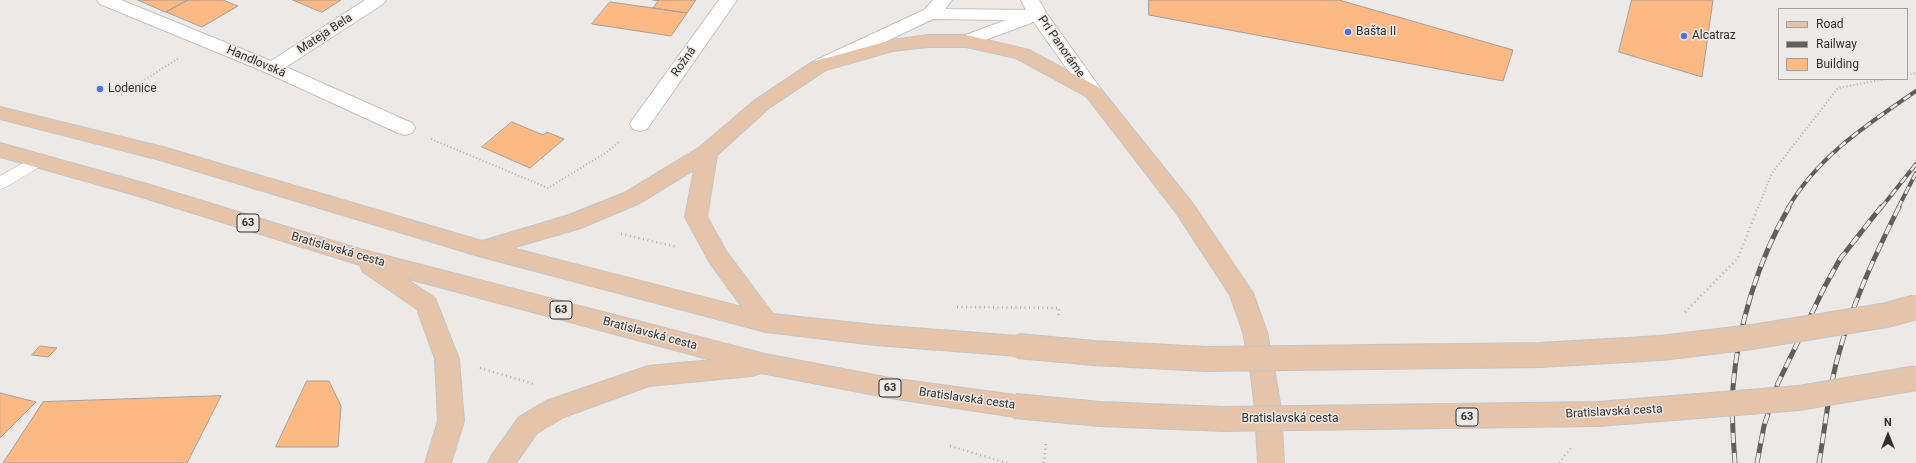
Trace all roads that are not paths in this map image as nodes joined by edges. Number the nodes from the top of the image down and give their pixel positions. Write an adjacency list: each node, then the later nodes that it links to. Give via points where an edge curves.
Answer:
1 (106, 0): 9 (street, Handlovská)
2 (377, 0): 9 (street, Mateja Bela)
3 (728, 0): 12 (street, Rožná)
4 (943, 0): 6 (street)
5 (1034, 7): 6 (street); 7 (street); 10 (street, Pri Panoráme)
6 (930, 14): 8 (street)
7 (966, 41): 8 (main road, via 928,41 892,46); 10 (main road, via 1022,54)
8 (819, 66): 15 (main road, via 762,104)
9 (272, 68): 13 (street, Handlovská)
10 (1094, 92): 26 (main road, via 1185,209 1241,293 1255,332 1262,368 1268,409)
11 (0, 113): 18 (main road, via 163,154)
12 (640, 124)
13 (405, 128)
14 (0, 150): 16 (main road, Bratislavská cesta / 63)
15 (707, 152): 18 (main road, via 632,198 573,222); 21 (main road, via 696,217 718,257)
16 (38, 160): 17 (lane); 19 (main road, Bratislavská cesta / 63)
17 (0, 183)
18 (482, 249): 21 (main road)
19 (356, 256): 22 (main road, Bratislavská cesta / 63); 24 (main road, via 427,304 447,359 451,421)
20 (1916, 307): 21 (main road, bridge, via 1887,315 1752,337 1661,348 1540,355 1206,359 1094,353 875,335)
21 (766, 323)
22 (765, 364): 23 (main road, Bratislavská cesta / 63, bridge, via 890,388 1016,406 1100,414 1223,419 1598,414 1799,398); 25 (main road, via 648,376 584,398 555,409 528,425)
23 (1916, 378)
24 (438, 463)
25 (501, 463)
26 (1271, 463)

